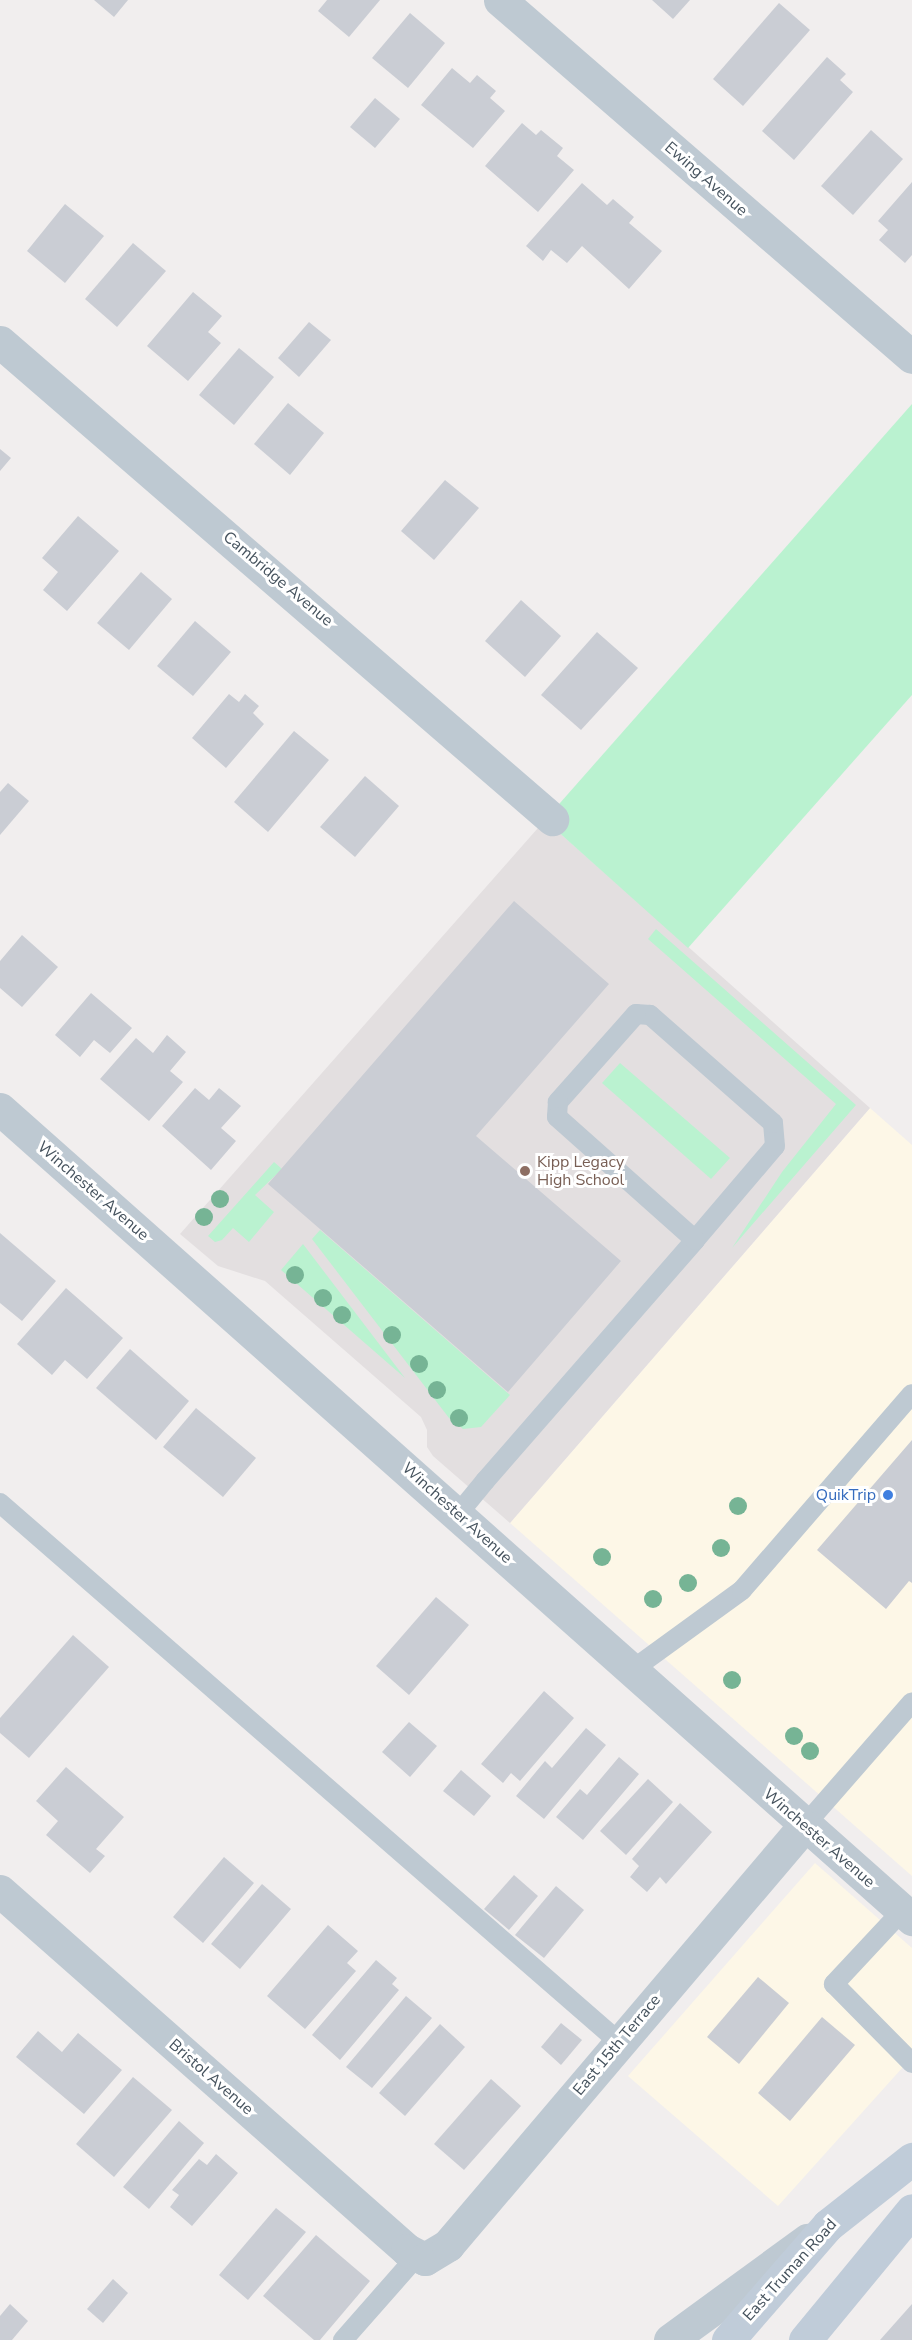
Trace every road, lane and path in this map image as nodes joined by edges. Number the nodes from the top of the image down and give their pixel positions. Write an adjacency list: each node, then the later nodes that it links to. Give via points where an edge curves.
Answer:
1 (500, 0): 3 (street, Ewing Avenue)
2 (0, 342): 4 (street, Cambridge Avenue, via 370,657)
3 (912, 357)
4 (552, 819)
5 (0, 1109): 9 (street, Winchester Avenue)
6 (695, 1240): 6 (lane, via 776,1146 775,1130 773,1123 650,1015 636,1014 558,1102 557,1117); 9 (lane)
7 (912, 1394): 10 (lane, via 742,1590)
8 (0, 1503): 15 (lane)
9 (458, 1514): 10 (street, Winchester Avenue)
10 (632, 1670): 12 (street, Winchester Avenue)
11 (912, 1702): 12 (lane)
12 (804, 1826): 14 (street, Winchester Avenue); 15 (street, East 15th Terrace)
13 (0, 1891): 20 (street, Bristol Avenue)
14 (907, 1915): 16 (lane, via 834,1984)
15 (619, 2042): 20 (street, East 15th Terrace, via 448,2245)
16 (912, 2063)
17 (912, 2159): 19 (main road, East Truman Road)
18 (912, 2210): 21 (main road)
19 (828, 2225): 23 (street); 24 (main road, East Truman Road)
20 (421, 2257): 22 (lane)
21 (810, 2336)
22 (343, 2340)
23 (670, 2340)
24 (728, 2340)

